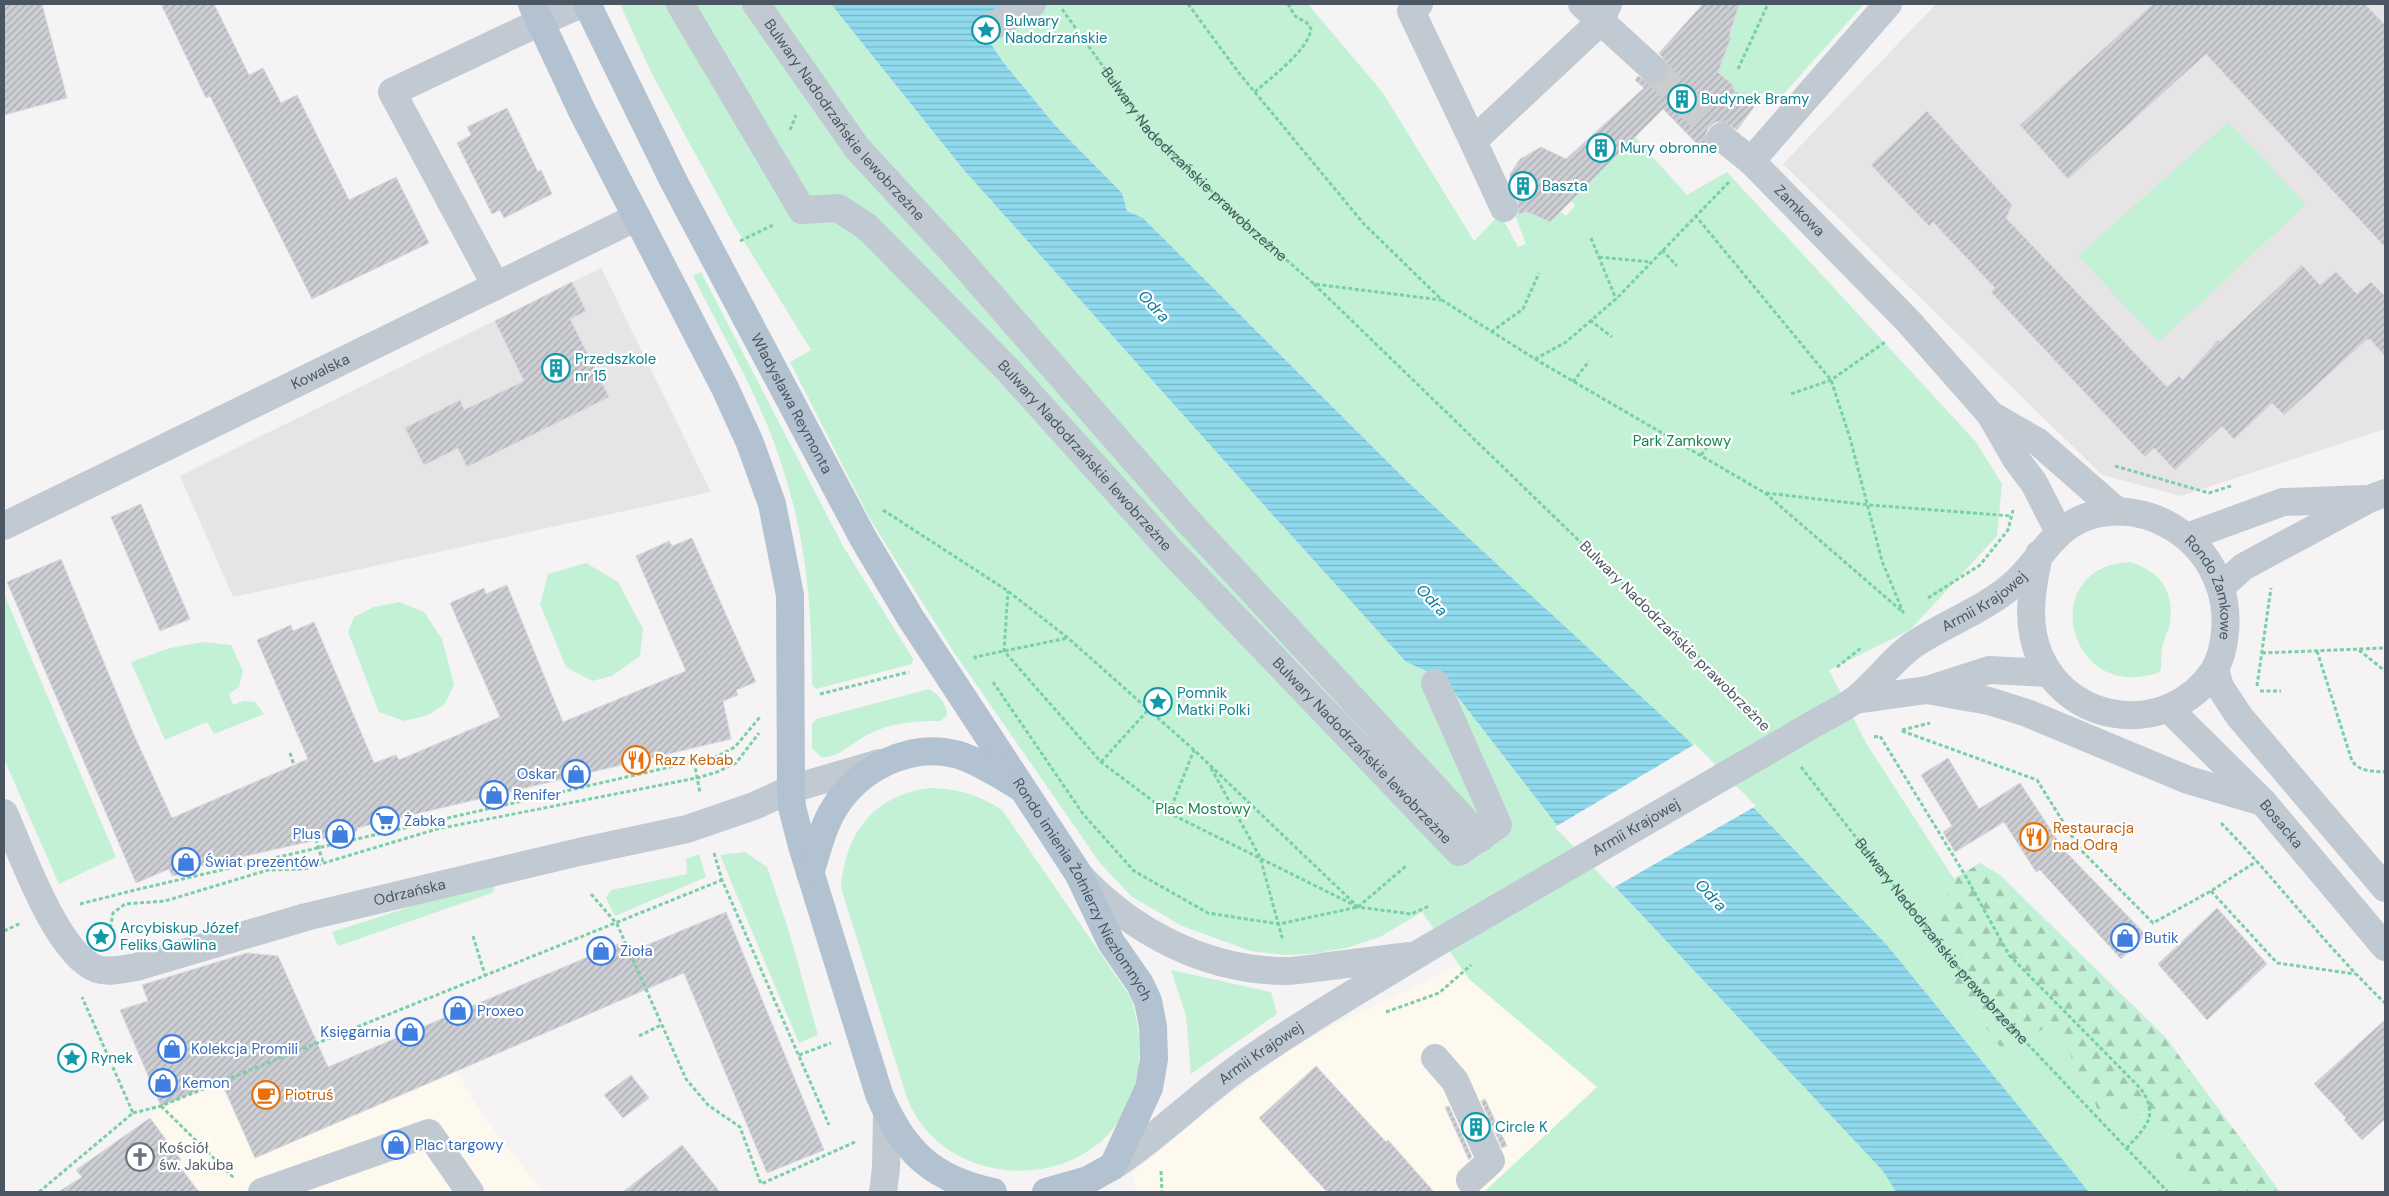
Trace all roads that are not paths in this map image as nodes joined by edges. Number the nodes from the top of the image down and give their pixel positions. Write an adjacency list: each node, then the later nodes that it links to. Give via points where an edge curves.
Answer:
1 (582, 4): 9 (street)
2 (587, 4): 33 (main road, Władysława Reymonta, via 674,182 863,538 910,617)
3 (680, 4): 37 (street, Bulwary Nadodrzańskie lewobrzeżne, via 802,210 838,208 867,228 1008,370 1171,551 1459,852)
4 (756, 4): 37 (street, Bulwary Nadodrzańskie lewobrzeżne, via 857,148 953,252 1186,520)
5 (1032, 4): 10 (street)
6 (1419, 4): 13 (street, via 1411,11)
7 (1888, 4): 14 (street)
8 (1597, 10): 11 (street); 13 (street)
9 (536, 13): 16 (main road); 17 (street, via 392,92)
10 (986, 30)
11 (1653, 69)
12 (1721, 137): 14 (street, Zamkowa)
13 (1473, 141): 15 (street)
14 (1750, 161): 18 (street, Zamkowa, via 1908,321)
15 (1504, 208)
16 (637, 217): 17 (street, Kowalska); 34 (main road, via 725,388 750,443 772,504 790,595)
17 (496, 286): 21 (street, Kowalska)
18 (1990, 414): 20 (street, Zamkowa, via 2038,442); 22 (street, Zamkowa, via 2034,483)
19 (2377, 496): 23 (street, via 2282,502); 25 (street, via 2243,567)
20 (2117, 511): 22 (street, Rondo Zamkowe, via 2077,520); 23 (street, Rondo Zamkowe, via 2155,517)
21 (4, 526)
22 (2059, 532): 24 (street, Rondo Zamkowe)
23 (2187, 537): 25 (street, Rondo Zamkowe, via 2201,552)
24 (2039, 554): 27 (street, Rondo Zamkowe, via 2031,613 2038,654); 30 (street, Armii Krajowej, via 2018,580 1985,604 1912,647)
25 (2220, 587): 26 (street, Rondo Zamkowe, via 2224,604 2224,636)
26 (2215, 669): 31 (street, Rondo Zamkowe, via 2196,692); 40 (street, via 2220,687 2239,716)
27 (2049, 673): 29 (street, Armii Krajowej, via 1989,670); 31 (street, Rondo Zamkowe, via 2079,701 2099,711 2143,715)
28 (1435, 683): 37 (street, via 1498,825)
29 (1927, 690): 30 (street, Armii Krajowej); 35 (street, via 1989,701 2027,713 2188,780)
30 (1854, 700): 42 (street, Armii Krajowej)
31 (2169, 709): 35 (street, Bosacka)
32 (884, 762): 33 (main road, Rondo imienia Żołnierzy Niezłomnych, via 919,752 957,755 975,761); 34 (street); 38 (main road, Rondo imienia Żołnierzy Niezłomnych, via 858,780 832,811)
33 (1023, 788): 39 (main road, Rondo imienia Żołnierzy Niezłomnych)
34 (791, 789): 36 (street, Odrzańska, via 754,806 687,829 306,917 136,967 108,970 98,969 75,955 49,915); 38 (main road, via 792,807)
35 (2263, 802): 41 (street, Bosacka)
36 (4, 813)
37 (1481, 838)
38 (810, 873): 44 (main road, via 872,1076)
39 (1078, 873): 42 (street, Armii Krajowej, via 1113,907 1158,938 1220,961 1284,971); 45 (main road, Rondo imienia Żołnierzy Niezłomnych, via 1111,942 1140,984 1148,1001 1153,1026 1154,1059 1149,1088)
40 (2385, 888)
41 (2385, 948)
42 (1418, 955): 45 (street, Armii Krajowej, via 1264,1049)
43 (1435, 1058): 46 (street, via 1455,1081 1491,1161)
44 (887, 1112): 49 (main road, via 904,1141 920,1158); 51 (street)
45 (1114, 1166): 47 (main road)
46 (1470, 1180)
47 (1090, 1186): 53 (main road)
48 (252, 1189): 50 (street, via 429,1133)
49 (960, 1189): 52 (main road)
50 (470, 1192)
51 (883, 1192)
52 (993, 1192)
53 (1046, 1192)

